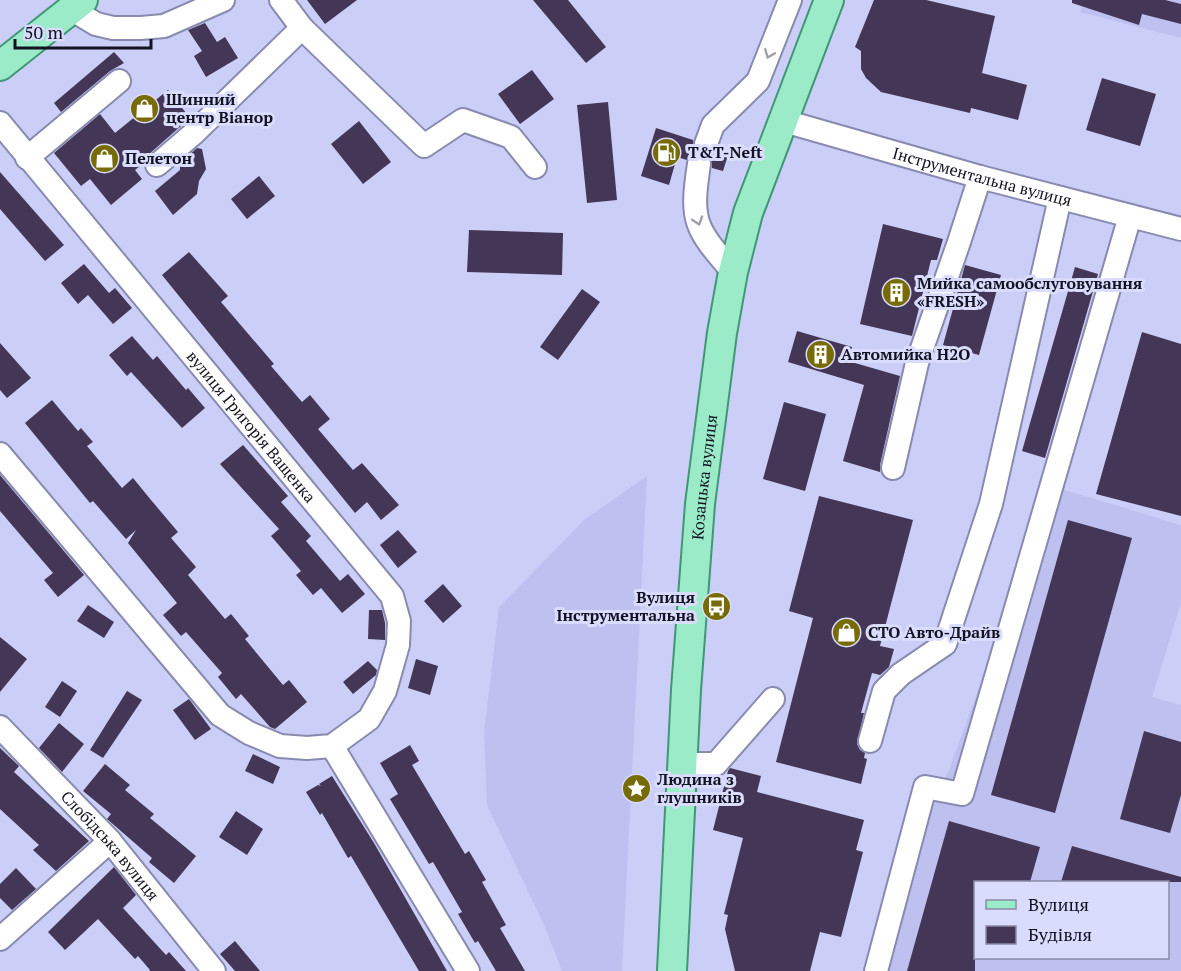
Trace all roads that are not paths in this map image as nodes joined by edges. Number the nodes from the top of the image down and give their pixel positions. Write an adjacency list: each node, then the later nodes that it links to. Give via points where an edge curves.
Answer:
1 (223, 0): 5 (street, via 164,26 141,28 96,24)
2 (281, 0): 6 (street)
3 (790, 0): 18 (street, one-way to 18, via 758,81 712,125 703,154 694,208 698,226)
4 (830, 0): 9 (main road, Козацька вулиця)
5 (77, 4): 7 (main road)
6 (302, 27): 12 (street); 13 (street, via 423,146 463,120 511,137)
7 (0, 66)
8 (119, 81): 11 (street)
9 (783, 121): 14 (street, Інструментальна вулиця); 18 (main road, Козацька вулиця, via 748,213)
10 (0, 123): 11 (street, вулиця Григорія Ващенка)
11 (27, 158): 24 (street, вулиця Григорія Ващенка, via 392,596 399,621 398,645 385,691 369,719)
12 (157, 165)
13 (535, 166)
14 (980, 177): 15 (street, Інструментальна вулиця); 20 (street, via 917,363)
15 (1060, 198): 16 (street, Інструментальна вулиця); 23 (street, via 991,504 945,644 901,674 884,692)
16 (1130, 216): 17 (street, Інструментальна вулиця); 31 (street, via 962,794 925,787)
17 (1181, 230)
18 (733, 272): 25 (main road, Козацька вулиця, via 700,504)
19 (0, 454): 24 (street, via 220,714 249,733 280,746)
20 (893, 468)
21 (772, 699): 25 (street, via 716,764)
22 (0, 727): 26 (street, Слобідська вулиця)
23 (870, 741)
24 (332, 746): 29 (street)
25 (682, 764): 30 (main road, Козацька вулиця)
26 (110, 841): 27 (street); 28 (street, Слобідська вулиця)
27 (0, 939)
28 (214, 971)
29 (468, 971)
30 (672, 971)
31 (876, 971)

